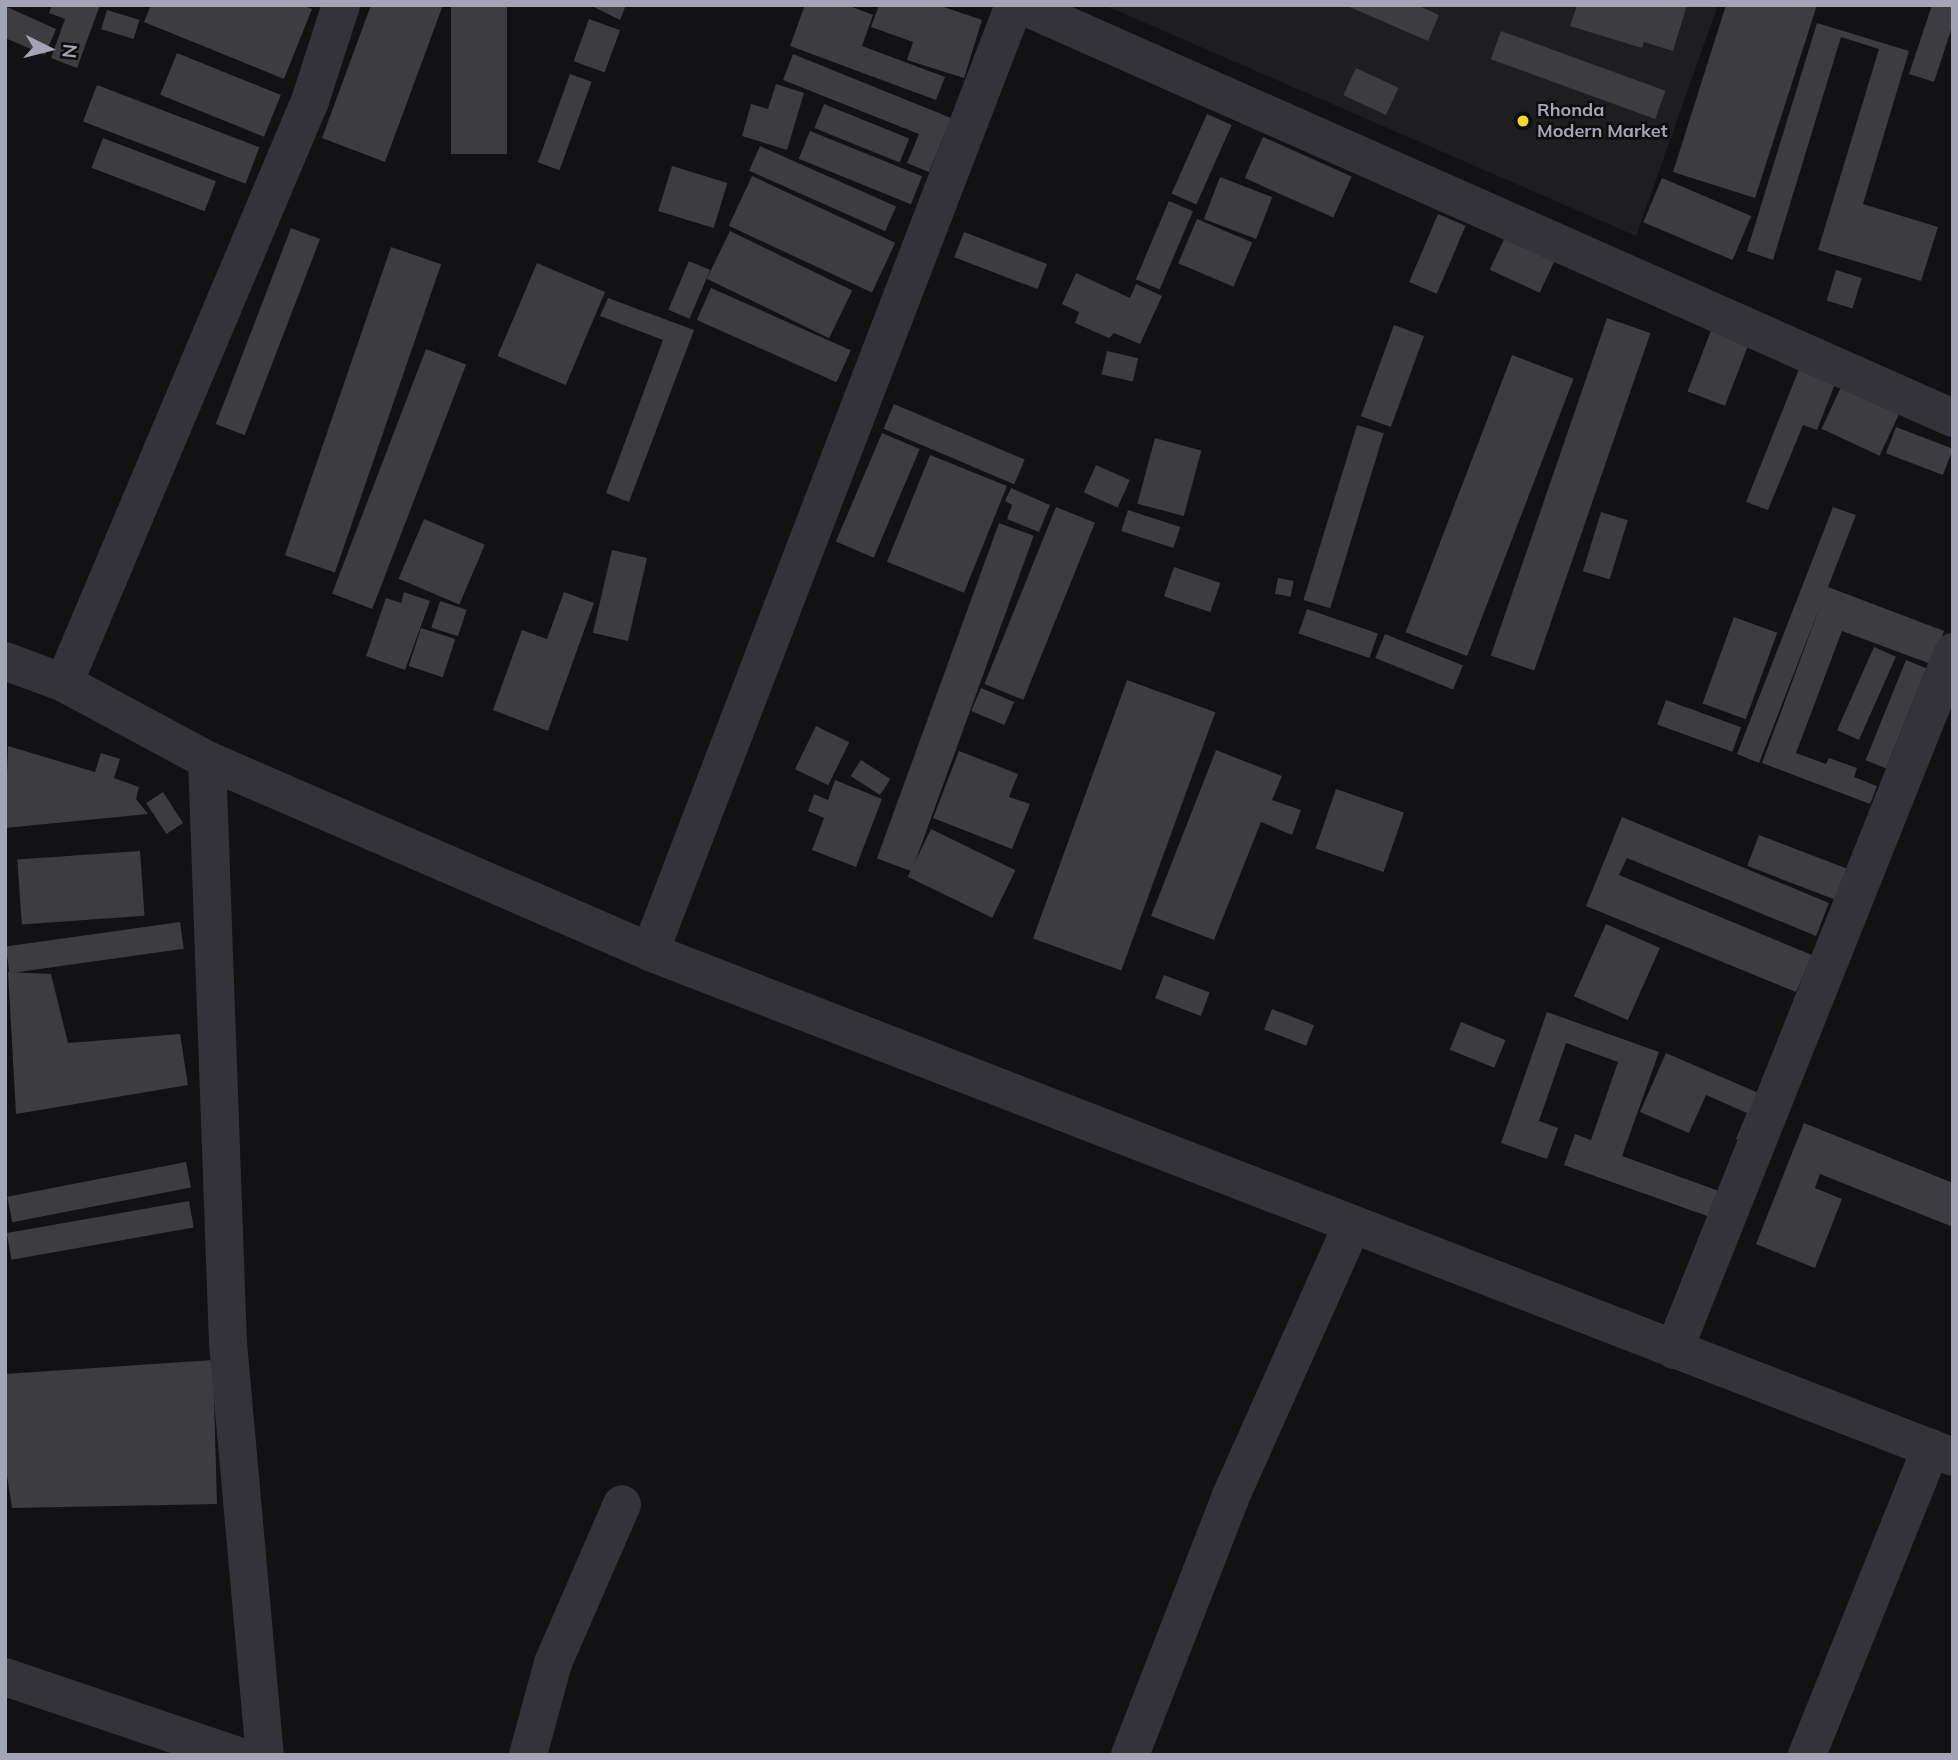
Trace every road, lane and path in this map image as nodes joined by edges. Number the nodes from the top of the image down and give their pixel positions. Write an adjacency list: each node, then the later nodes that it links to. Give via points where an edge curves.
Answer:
1 (341, 5): 7 (street, via 310,101)
2 (1014, 5): 9 (street)
3 (1021, 5): 4 (street)
4 (1953, 418)
5 (1953, 652): 11 (street)
6 (5, 661): 7 (street)
7 (64, 683): 8 (street)
8 (207, 760): 9 (street); 16 (street, via 228,1343)
9 (650, 952): 10 (street)
10 (1351, 1227): 11 (street); 18 (street, via 1230,1498)
11 (1674, 1350): 12 (street)
12 (1942, 1452): 19 (street)
13 (622, 1504): 17 (street, via 553,1663)
14 (5, 1677): 15 (street)
15 (235, 1755)
16 (265, 1755)
17 (527, 1755)
18 (1130, 1755)
19 (1807, 1755)

